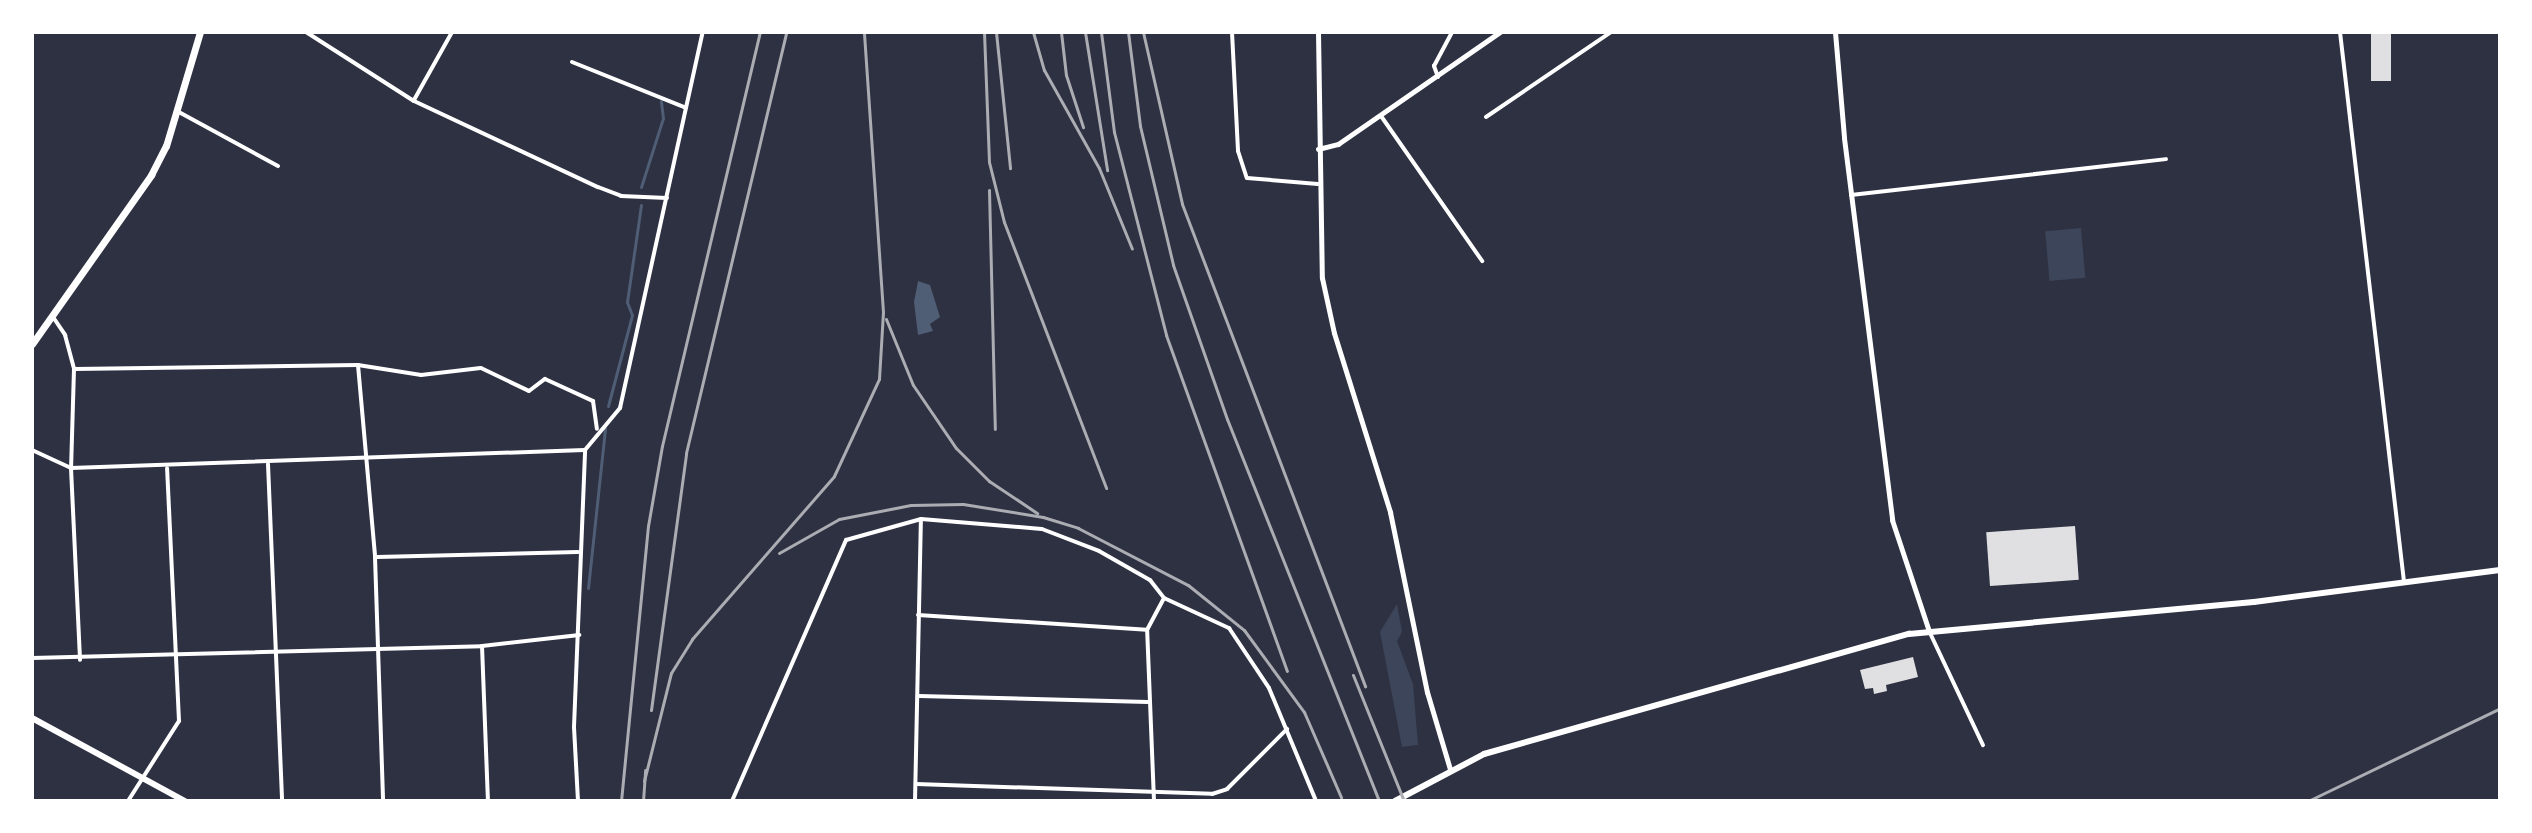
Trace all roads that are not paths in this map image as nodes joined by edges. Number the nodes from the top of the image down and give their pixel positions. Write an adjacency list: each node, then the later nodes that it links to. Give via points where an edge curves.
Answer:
1 (200, 32): 17 (main road)
2 (306, 32): 12 (street)
3 (452, 32): 15 (street)
4 (703, 32): 16 (street)
5 (1232, 32): 23 (street, via 1238,151 1247,178)
6 (1318, 32): 20 (street)
7 (1452, 32): 14 (street, via 1434,66)
8 (1500, 32): 14 (street)
9 (1611, 32): 19 (street)
10 (1835, 32): 24 (street)
11 (2340, 32): 42 (street)
12 (313, 34): 15 (street)
13 (572, 62): 16 (street)
14 (1438, 77): 18 (street)
15 (414, 101): 25 (street, via 609,192)
16 (684, 107): 25 (street)
17 (177, 111): 22 (street); 27 (main road, via 151,175)
18 (1381, 116): 20 (street, via 1338,144); 26 (street)
19 (1486, 117)
20 (1318, 149): 23 (street)
21 (2166, 159): 24 (street)
22 (278, 166)
23 (1318, 184): 59 (street, via 1327,304 1390,512 1427,692)
24 (1851, 195): 46 (street, via 1892,520)
25 (667, 198): 31 (street, via 620,408)
26 (1482, 261)
27 (53, 317): 28 (main road); 30 (street, via 65,335)
28 (32, 344)
29 (358, 365): 30 (street); 31 (street, via 421,375 481,368 529,391 545,379 593,401); 34 (street)
30 (74, 369): 36 (street)
31 (597, 429): 33 (street)
32 (32, 450): 36 (street)
33 (585, 450): 34 (street); 39 (street)
34 (368, 461): 35 (street); 40 (street)
35 (268, 464): 37 (street); 50 (street)
36 (71, 468): 37 (street); 53 (street)
37 (167, 468): 51 (street)
38 (921, 519): 43 (street, via 1042,529 1150,580); 44 (street); 69 (street, via 846,540)
39 (578, 552): 40 (street); 47 (street)
40 (375, 557): 49 (street)
41 (2500, 570): 42 (main road)
42 (2404, 583): 46 (main road, via 2152,613)
43 (1164, 598): 45 (street); 57 (street, via 1229,628 1269,688)
44 (917, 615): 45 (street); 54 (street)
45 (1147, 630): 55 (street)
46 (1929, 631): 58 (street); 59 (main road, via 1649,704)
47 (579, 635): 48 (street); 68 (street, via 574,727)
48 (482, 646): 49 (street); 67 (street)
49 (377, 647): 50 (street); 66 (street)
50 (274, 652): 51 (street); 65 (street)
51 (175, 656): 53 (street); 60 (street, via 179,721)
52 (32, 658): 53 (street)
53 (80, 660)
54 (919, 696): 55 (street); 61 (street)
55 (1148, 702): 62 (street)
56 (32, 718): 60 (main road)
57 (1287, 729): 62 (street, via 1227,789); 72 (street)
58 (1983, 745)
59 (1450, 769): 73 (main road)
60 (142, 777): 63 (street); 64 (main road)
61 (916, 784): 62 (street); 70 (street)
62 (1153, 794): 71 (street)
63 (128, 801)
64 (185, 801)
65 (282, 801)
66 (383, 801)
67 (488, 801)
68 (578, 801)
69 (732, 801)
70 (915, 801)
71 (1154, 801)
72 (1316, 801)
73 (1395, 801)

